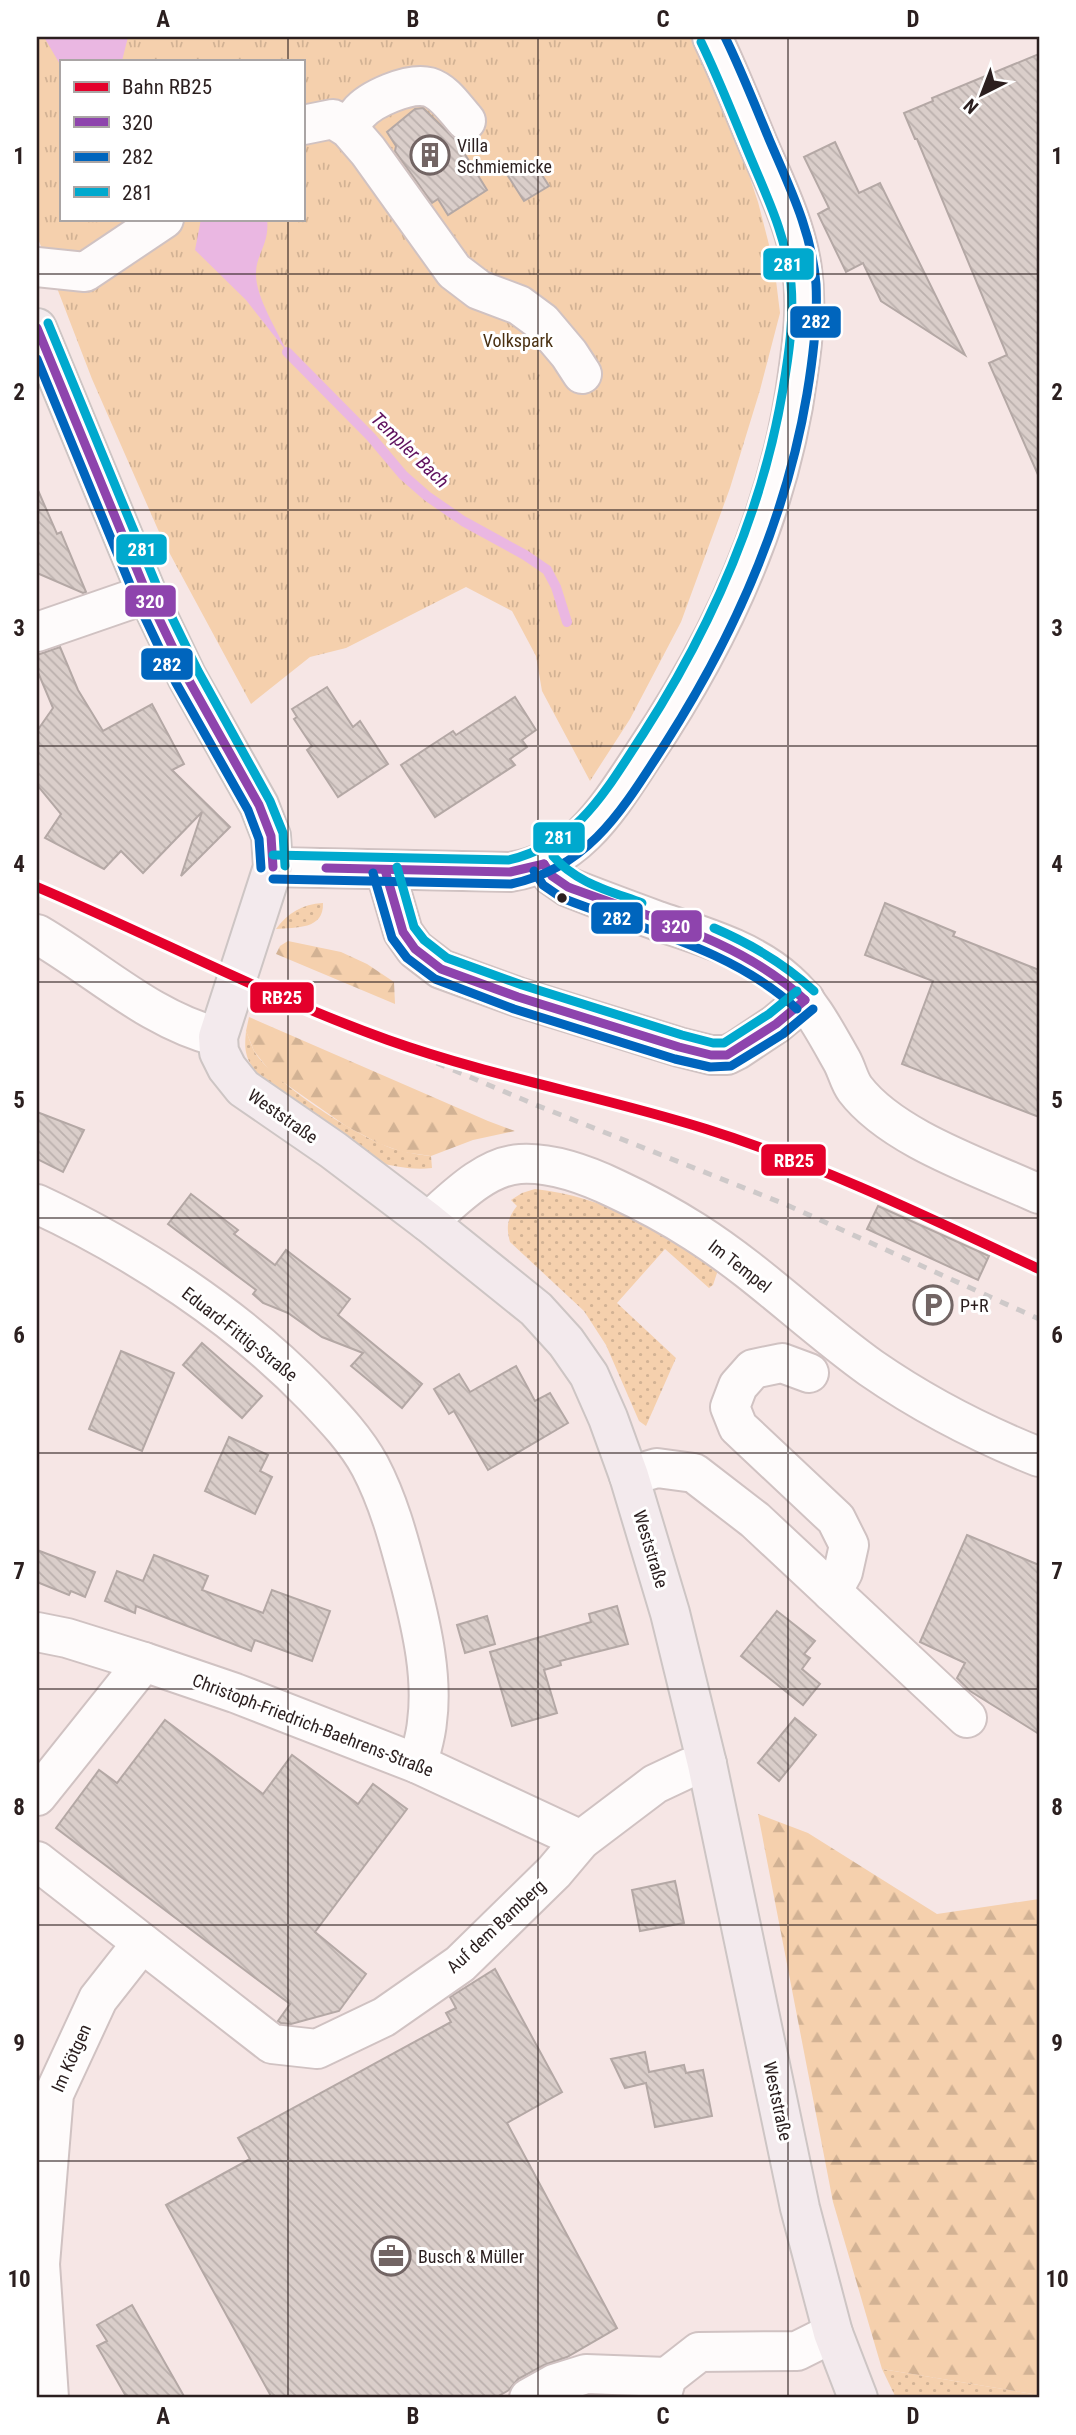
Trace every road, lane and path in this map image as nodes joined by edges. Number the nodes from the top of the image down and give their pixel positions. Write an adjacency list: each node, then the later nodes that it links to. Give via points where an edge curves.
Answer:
1 (712, 37): 11 (street, via 796,240 804,325 793,414 755,544 681,699 587,832)
2 (466, 121): 4 (street, via 443,95 428,87 410,87 374,101)
3 (304, 125): 4 (street, via 333,119)
4 (349, 129): 8 (street, via 454,271 479,290 519,305 542,322)
5 (163, 220): 6 (street, via 85,272)
6 (37, 267)
7 (37, 328): 9 (main road)
8 (582, 374)
9 (147, 594): 10 (street); 12 (main road, via 259,806 271,836)
10 (37, 632)
11 (544, 864): 13 (street, via 510,872); 15 (street, via 568,887 750,957)
12 (273, 867): 13 (street); 16 (main road)
13 (386, 870): 15 (street, via 403,932 415,949 441,969 679,1047 727,1055)
14 (37, 934): 16 (street, via 170,1020)
15 (805, 1000): 17 (street, via 853,1086 874,1109 920,1140)
16 (218, 1037): 19 (main road, Weststraße, via 219,1052 243,1088)
17 (1039, 1194)
18 (37, 1204): 27 (street, Eduard-Fittig-Straße, via 138,1259 272,1355 338,1421 369,1465 393,1518 417,1609 428,1682 427,1723)
19 (428, 1222): 21 (street, Im Tempel, via 471,1184 517,1164 548,1164 597,1180 697,1233 874,1369 957,1420); 22 (main road, Weststraße, via 536,1309 566,1342 589,1375)
20 (809, 1373): 23 (street, via 782,1363 753,1369 738,1386 730,1407 738,1427 836,1519 849,1545 843,1572)
21 (1039, 1457)
22 (629, 1476): 23 (street, via 657,1468 694,1473 755,1520); 28 (main road, Weststraße, via 670,1613)
23 (832, 1592): 26 (street)
24 (37, 1632): 25 (street, Christoph-Friedrich-Baehrens-Straße)
25 (144, 1662): 27 (street, Christoph-Friedrich-Baehrens-Straße); 29 (street)
26 (967, 1718)
27 (418, 1764): 30 (street, Christoph-Friedrich-Baehrens-Straße)
28 (707, 1764): 30 (street, Auf dem Bamberg, via 655,1784); 33 (main road, Weststraße, via 800,2208)
29 (37, 1796)
30 (581, 1840): 32 (street, Auf dem Bamberg, via 460,1964 384,2017 317,2049 272,2045)
31 (37, 1861): 32 (street, Auf dem Bamberg)
32 (142, 1943): 35 (street, Im Kötgen, via 98,1999 54,2094 40,2264)
33 (833, 2333): 34 (street, via 797,2351 699,2352); 37 (main road, Weststraße)
34 (664, 2388): 36 (street, via 586,2374)
35 (54, 2391)
36 (529, 2398)
37 (858, 2398)

